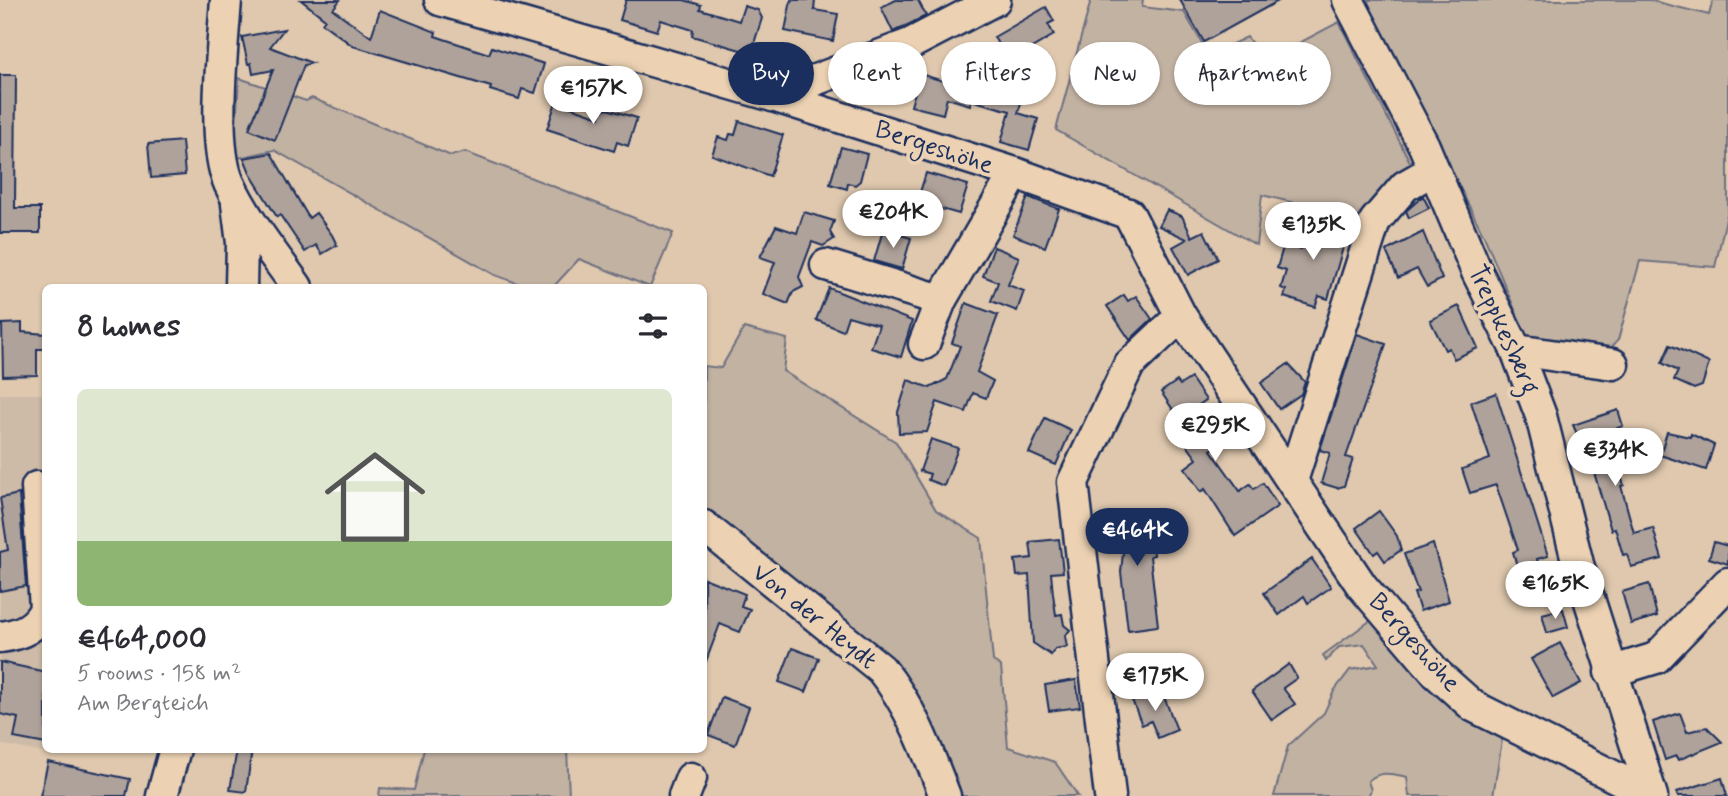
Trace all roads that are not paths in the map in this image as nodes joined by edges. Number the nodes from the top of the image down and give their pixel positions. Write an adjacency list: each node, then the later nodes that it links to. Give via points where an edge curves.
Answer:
1 (226, 0): 10 (street, via 221,134 227,180)
2 (440, 0): 6 (street, Bergeshöhe)
3 (995, 0): 5 (street, via 910,44)
4 (1348, 0): 8 (street, Treppkesberg)
5 (814, 80)
6 (728, 83)
7 (801, 105): 9 (street, Bergeshöhe)
8 (1433, 170): 17 (street, Treppkesberg); 19 (street, via 1405,186 1375,221)
9 (1015, 173): 14 (street, Bergeshöhe); 15 (street, Bergeshöhe, via 1129,214)
10 (236, 196): 12 (street); 13 (street)
11 (826, 265): 14 (street)
12 (241, 284)
13 (295, 284)
14 (941, 300): 16 (street, Bergeshöhe)
15 (1181, 316): 19 (street, Bergeshöhe); 30 (street, via 1129,365 1073,482)
16 (924, 344)
17 (1516, 351): 18 (street); 26 (street, Treppkesberg, via 1544,428)
18 (1613, 364)
19 (1292, 481): 31 (street, Bergeshöhe, via 1363,586 1437,674 1473,706)
20 (37, 487): 22 (street)
21 (707, 528): 29 (street, Von der Heydt, via 881,669 925,742)
22 (42, 563)
23 (1728, 583): 26 (street, via 1656,658)
24 (42, 616): 25 (street, via 26,631)
25 (0, 638)
26 (1610, 672): 31 (street, Treppkesberg)
27 (174, 753): 28 (street)
28 (162, 796)
29 (945, 796)
30 (1110, 796)
31 (1652, 796)

